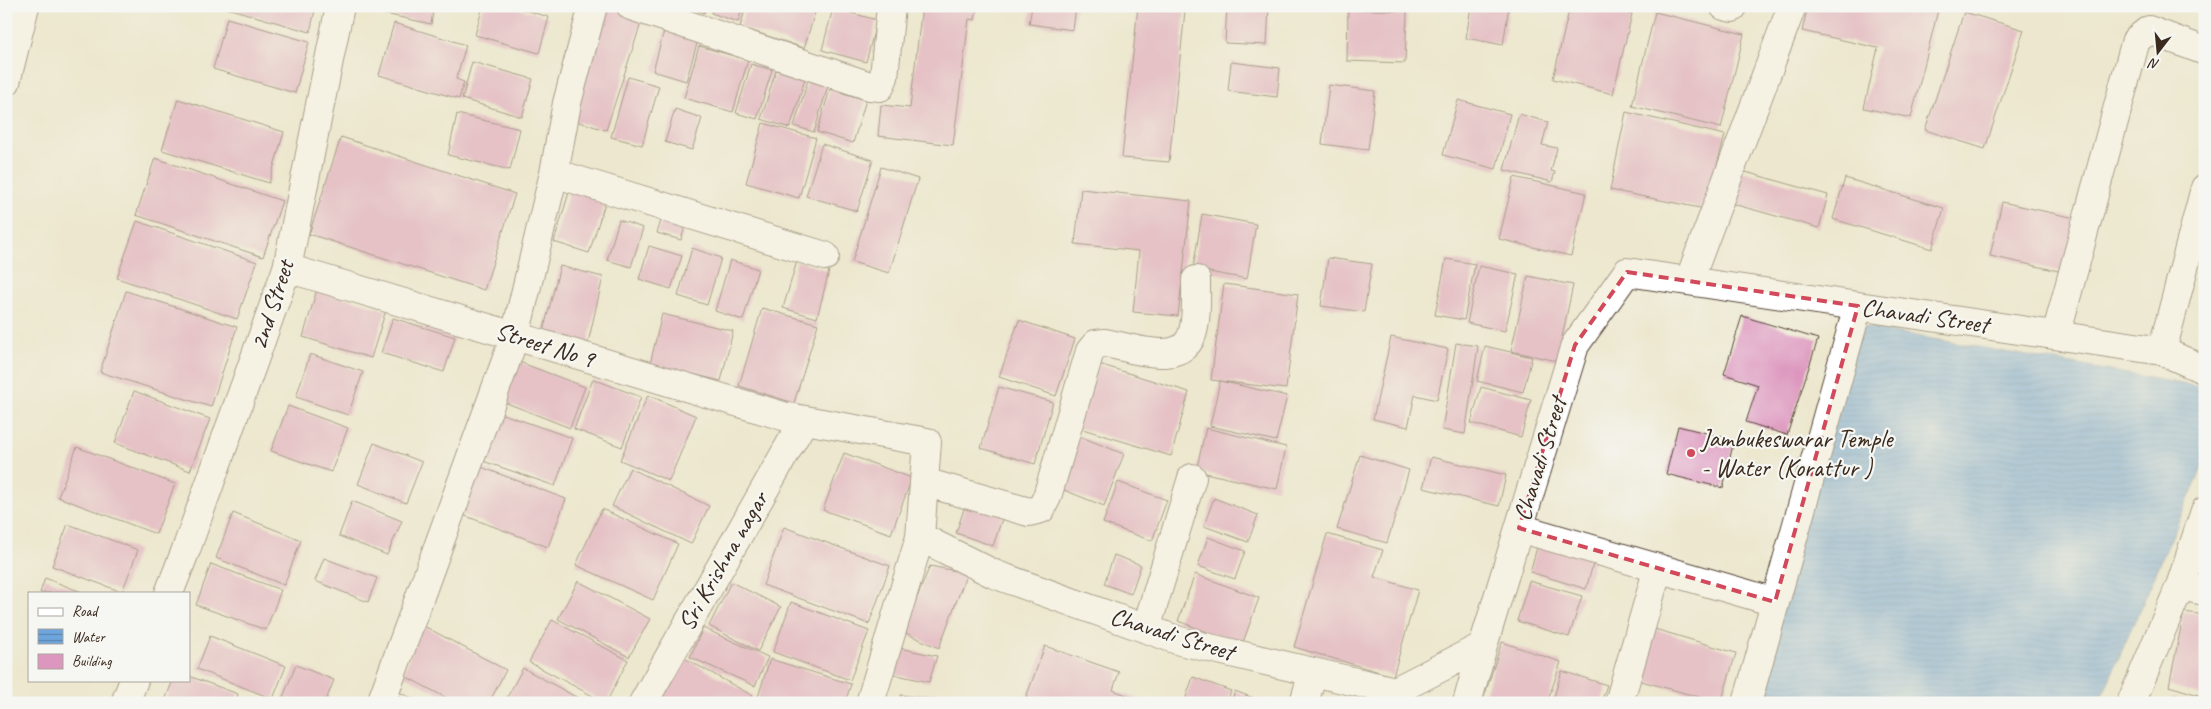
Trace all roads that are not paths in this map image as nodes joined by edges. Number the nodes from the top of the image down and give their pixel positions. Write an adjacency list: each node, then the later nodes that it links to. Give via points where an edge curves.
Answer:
1 (25, 6): 8 (street)
2 (340, 6): 12 (street, 2nd Street)
3 (593, 6): 9 (street, via 567,103)
4 (631, 6): 5 (street, via 870,86 880,86 884,77)
5 (891, 6)
6 (1792, 6): 14 (street)
7 (2205, 51): 16 (street, via 2149,30 2136,40)
8 (6, 82)
9 (554, 173): 11 (street); 17 (street)
10 (2205, 188): 18 (street)
11 (825, 256)
12 (287, 268): 17 (street, Street No 9); 28 (street, 2nd Street)
13 (1196, 280): 22 (street, via 1194,327 1189,344 1166,354 1105,342 1096,344 1090,351 1041,509 1029,512)
14 (1689, 281): 15 (street, Chavadi Street); 24 (street, Chavadi Street, via 1626,272 1575,344)
15 (1858, 306): 16 (street, Chavadi Street); 29 (street)
16 (2056, 335): 18 (street, Chavadi Street)
17 (515, 336): 20 (street, Street No 9); 35 (street)
18 (2162, 350): 19 (street, Chavadi Street)
19 (2205, 370)
20 (804, 420): 22 (street, Street No 9, via 927,442); 36 (street, Sri Krishna nagar)
21 (1192, 478): 30 (street)
22 (924, 482): 25 (street)
23 (2205, 511): 27 (street)
24 (1519, 528): 26 (street); 31 (street, Chavadi Street)
25 (920, 537): 30 (street, Chavadi Street, via 994,574); 37 (street)
26 (1658, 568): 29 (street); 40 (street)
27 (2192, 589): 42 (street)
28 (169, 592)
29 (1775, 602): 41 (street)
30 (1146, 629): 32 (street, Chavadi Street, via 1180,641)
31 (1483, 646): 32 (street, Chavadi Street, via 1395,691); 39 (street)
32 (1313, 672): 38 (street)
33 (133, 682): 34 (street)
34 (125, 703)
35 (380, 703)
36 (643, 703)
37 (870, 703)
38 (1304, 703)
39 (1467, 703)
40 (1619, 703)
41 (1747, 703)
42 (2131, 703)

